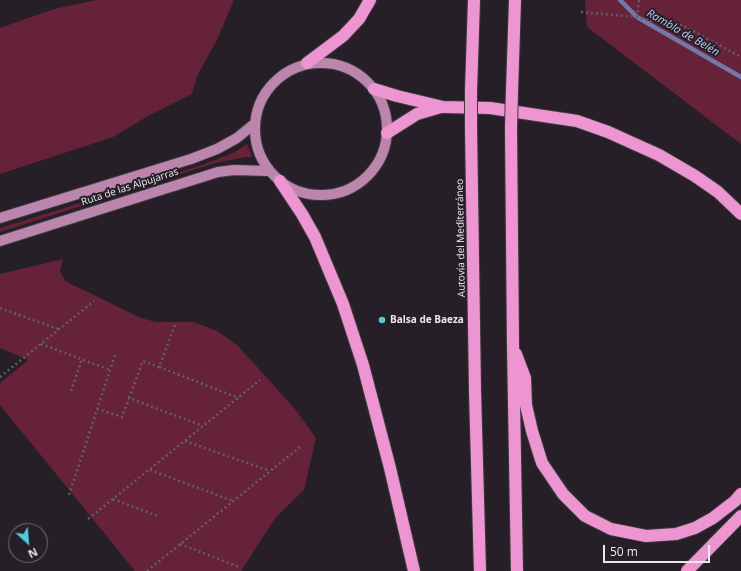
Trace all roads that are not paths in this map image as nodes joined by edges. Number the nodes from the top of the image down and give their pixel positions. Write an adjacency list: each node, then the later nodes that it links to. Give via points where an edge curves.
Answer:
1 (370, 0): 4 (highway, via 343,36)
2 (474, 0): 18 (highway, Autovía del Mediterráneo, bridge, via 471,126)
3 (515, 0): 14 (highway, bridge, via 511,128)
4 (307, 63): 5 (main road, via 337,64 351,69); 7 (main road, via 284,73 266,90 258,106)
5 (374, 89): 6 (highway); 8 (main road, via 382,102)
6 (443, 107): 8 (highway, via 417,114); 11 (highway, via 490,108 538,115 577,121 608,132 659,155 695,176 718,192)
7 (254, 124): 9 (main road, via 257,149); 12 (main road, Ruta de las Alpujarras, via 230,142 191,159)
8 (387, 133): 10 (main road, via 385,146 373,169 354,186 342,192 329,195 303,193)
9 (269, 171): 10 (main road); 13 (main road, Ruta de las Alpujarras, via 218,172)
10 (280, 182): 17 (highway, via 315,237 343,304 365,372)
11 (741, 214)
12 (0, 218)
13 (0, 241)
14 (512, 345): 15 (highway, via 525,378 526,405 542,463 563,494 586,516 611,529 646,536 676,534 695,528 713,518); 19 (highway)
15 (741, 494)
16 (741, 516): 20 (highway)
17 (414, 571)
18 (480, 571)
19 (517, 571)
20 (687, 571)

